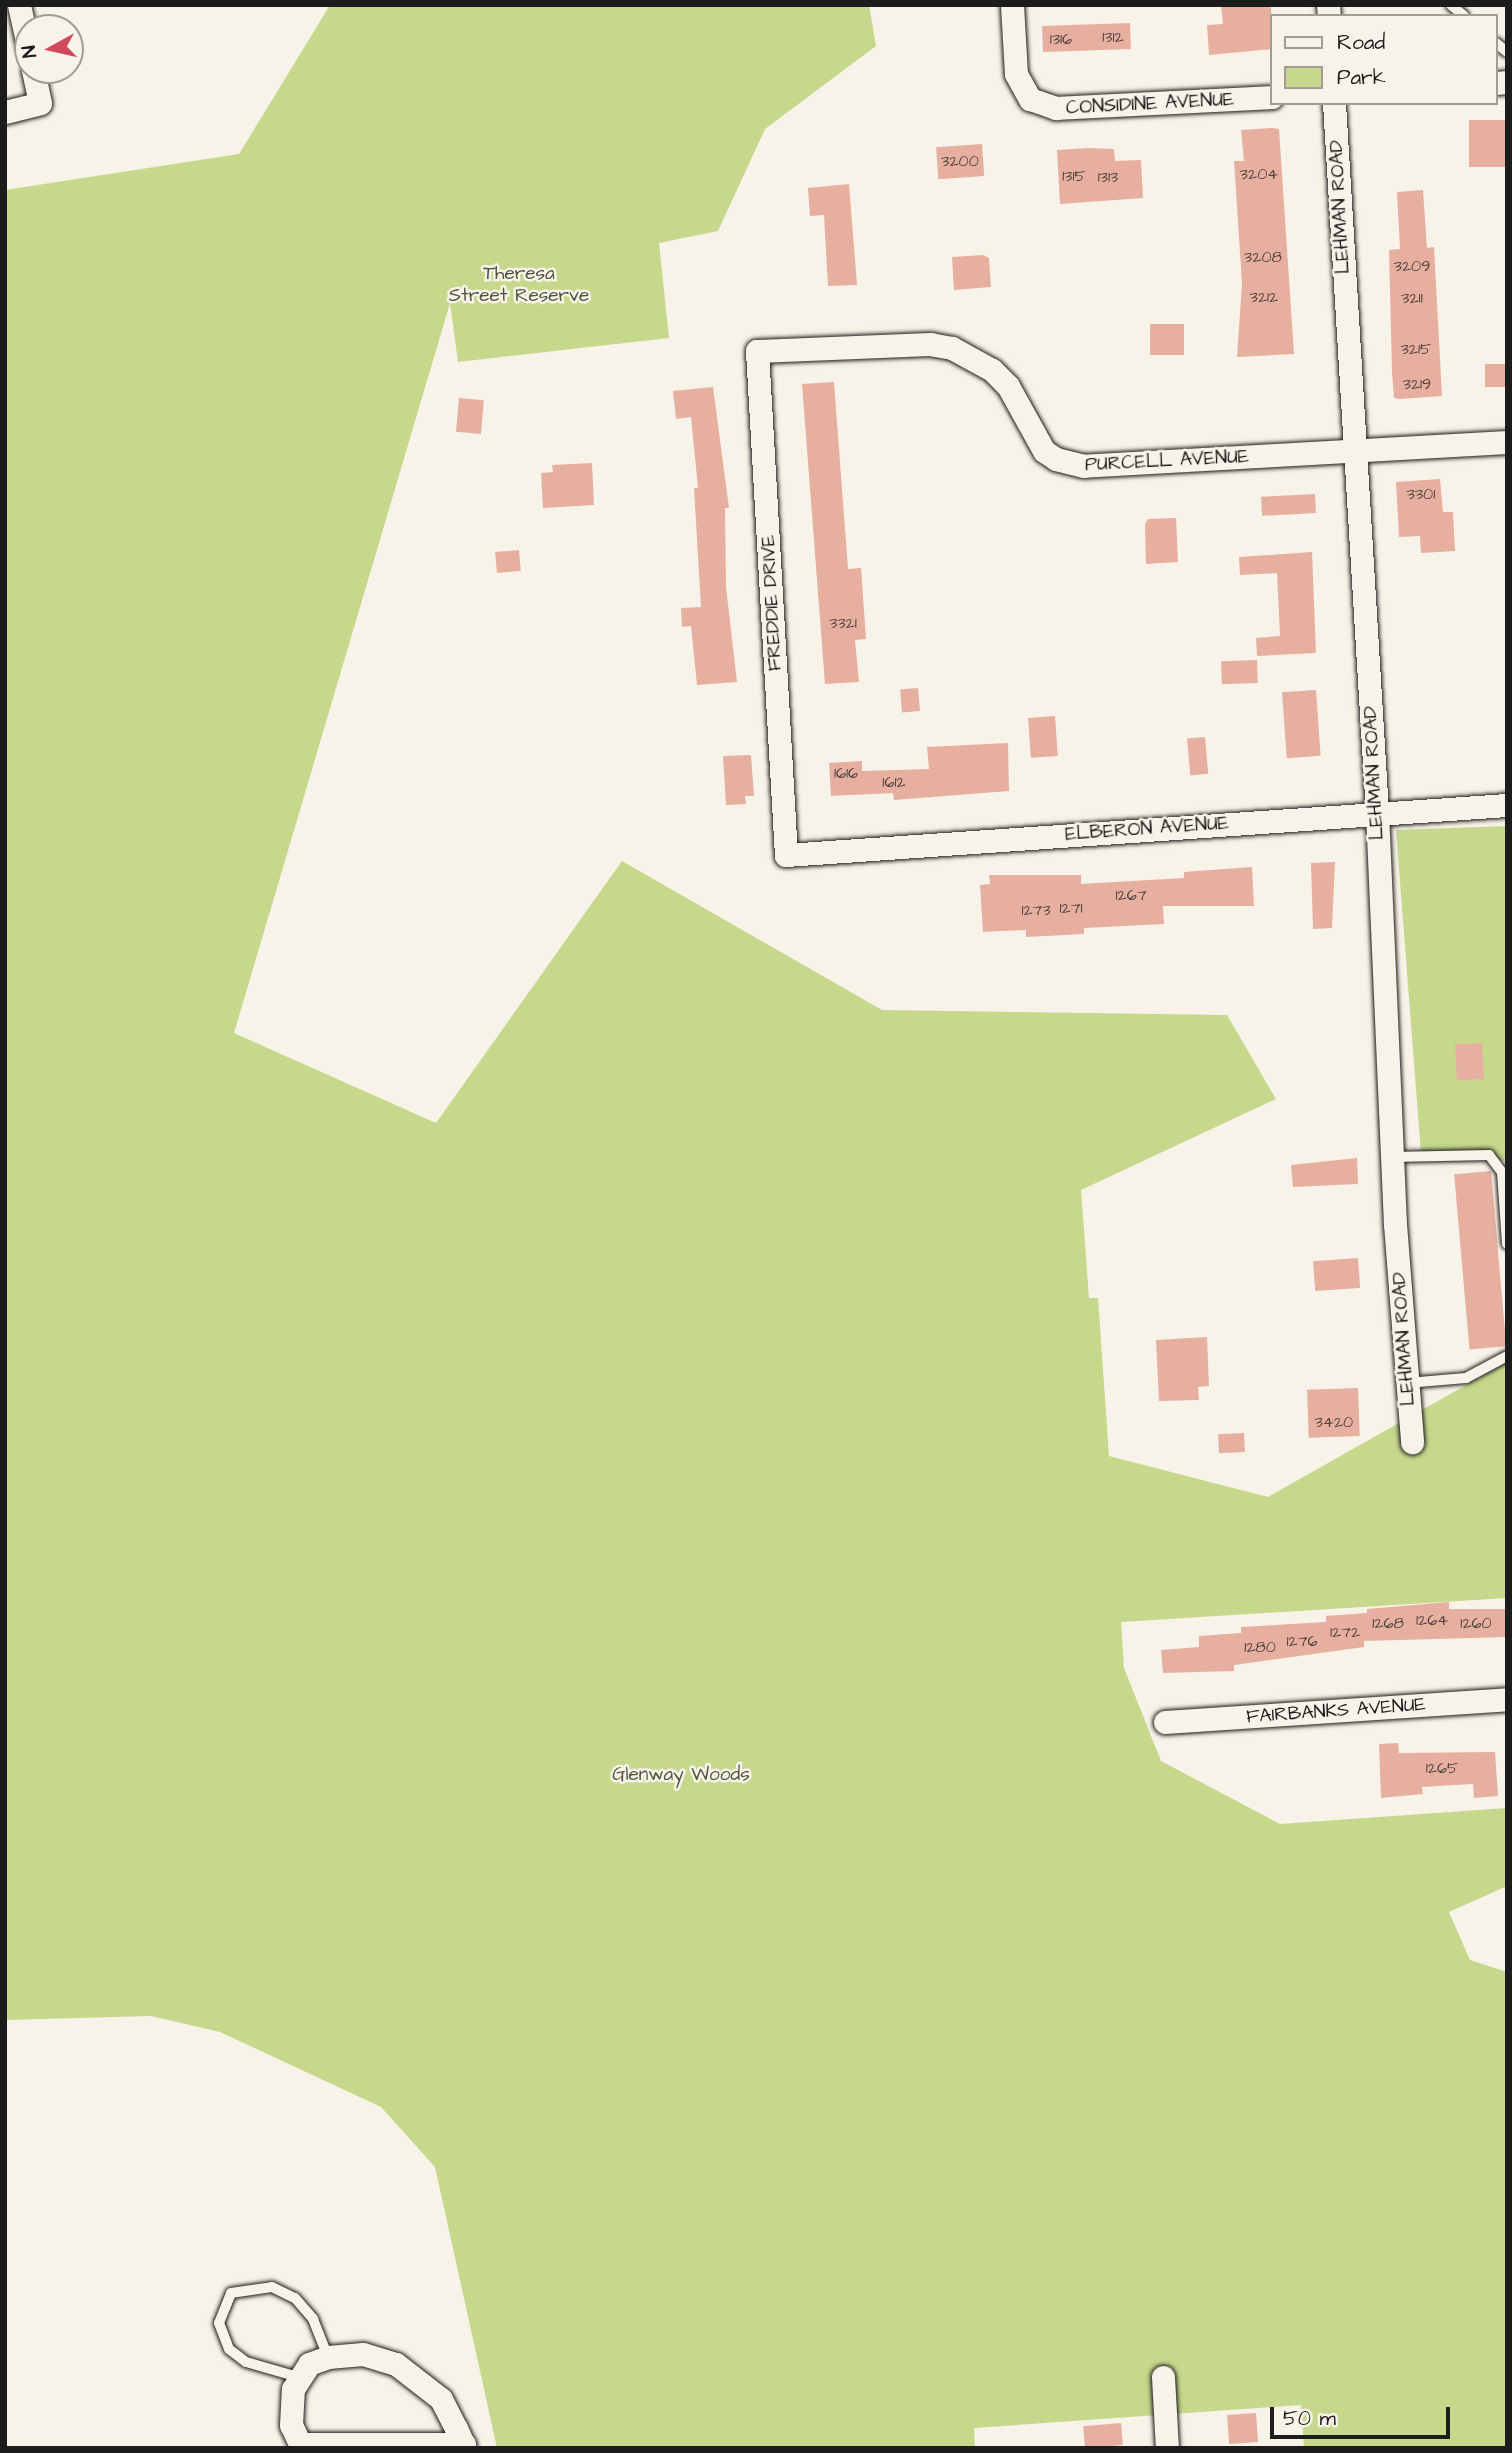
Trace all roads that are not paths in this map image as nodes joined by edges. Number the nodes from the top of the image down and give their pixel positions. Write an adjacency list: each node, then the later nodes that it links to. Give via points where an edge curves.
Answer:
1 (1012, 5): 3 (street, CONSIDINE AVENUE, via 1016,74 1030,99 1056,108)
2 (36, 84): 5 (street, via 40,103)
3 (1270, 97)
4 (1334, 105): 8 (street, LEHMAN ROAD)
5 (5, 112)
6 (757, 351): 8 (street, PURCELL AVENUE, via 930,344 952,348 992,370 1021,405 1044,450 1070,464); 11 (street, FREDDIE DRIVE)
7 (1507, 442): 8 (street, PURCELL AVENUE)
8 (1354, 452): 10 (street, LEHMAN ROAD)
9 (1507, 805): 10 (street, ELBERON AVENUE)
10 (1377, 812): 11 (street, ELBERON AVENUE); 12 (street, LEHMAN ROAD)
11 (786, 855)
12 (1392, 1157): 13 (lane, via 1489,1155 1502,1172); 15 (street, LEHMAN ROAD)
13 (1507, 1244)
14 (1507, 1356): 15 (lane, via 1466,1378)
15 (1407, 1384): 16 (street, LEHMAN ROAD)
16 (1412, 1443)
17 (1507, 1699): 18 (street, FAIRBANKS AVENUE)
18 (1165, 1722)
19 (328, 2357): 20 (street, via 309,2364); 20 (lane, via 313,2319 295,2298 272,2287 232,2292 219,2323 229,2349 246,2362); 22 (street, via 363,2354 419,2377 441,2399)
20 (298, 2377): 22 (street, via 291,2425 300,2444)
21 (1163, 2377): 23 (street)
22 (454, 2446)
23 (1167, 2448)

